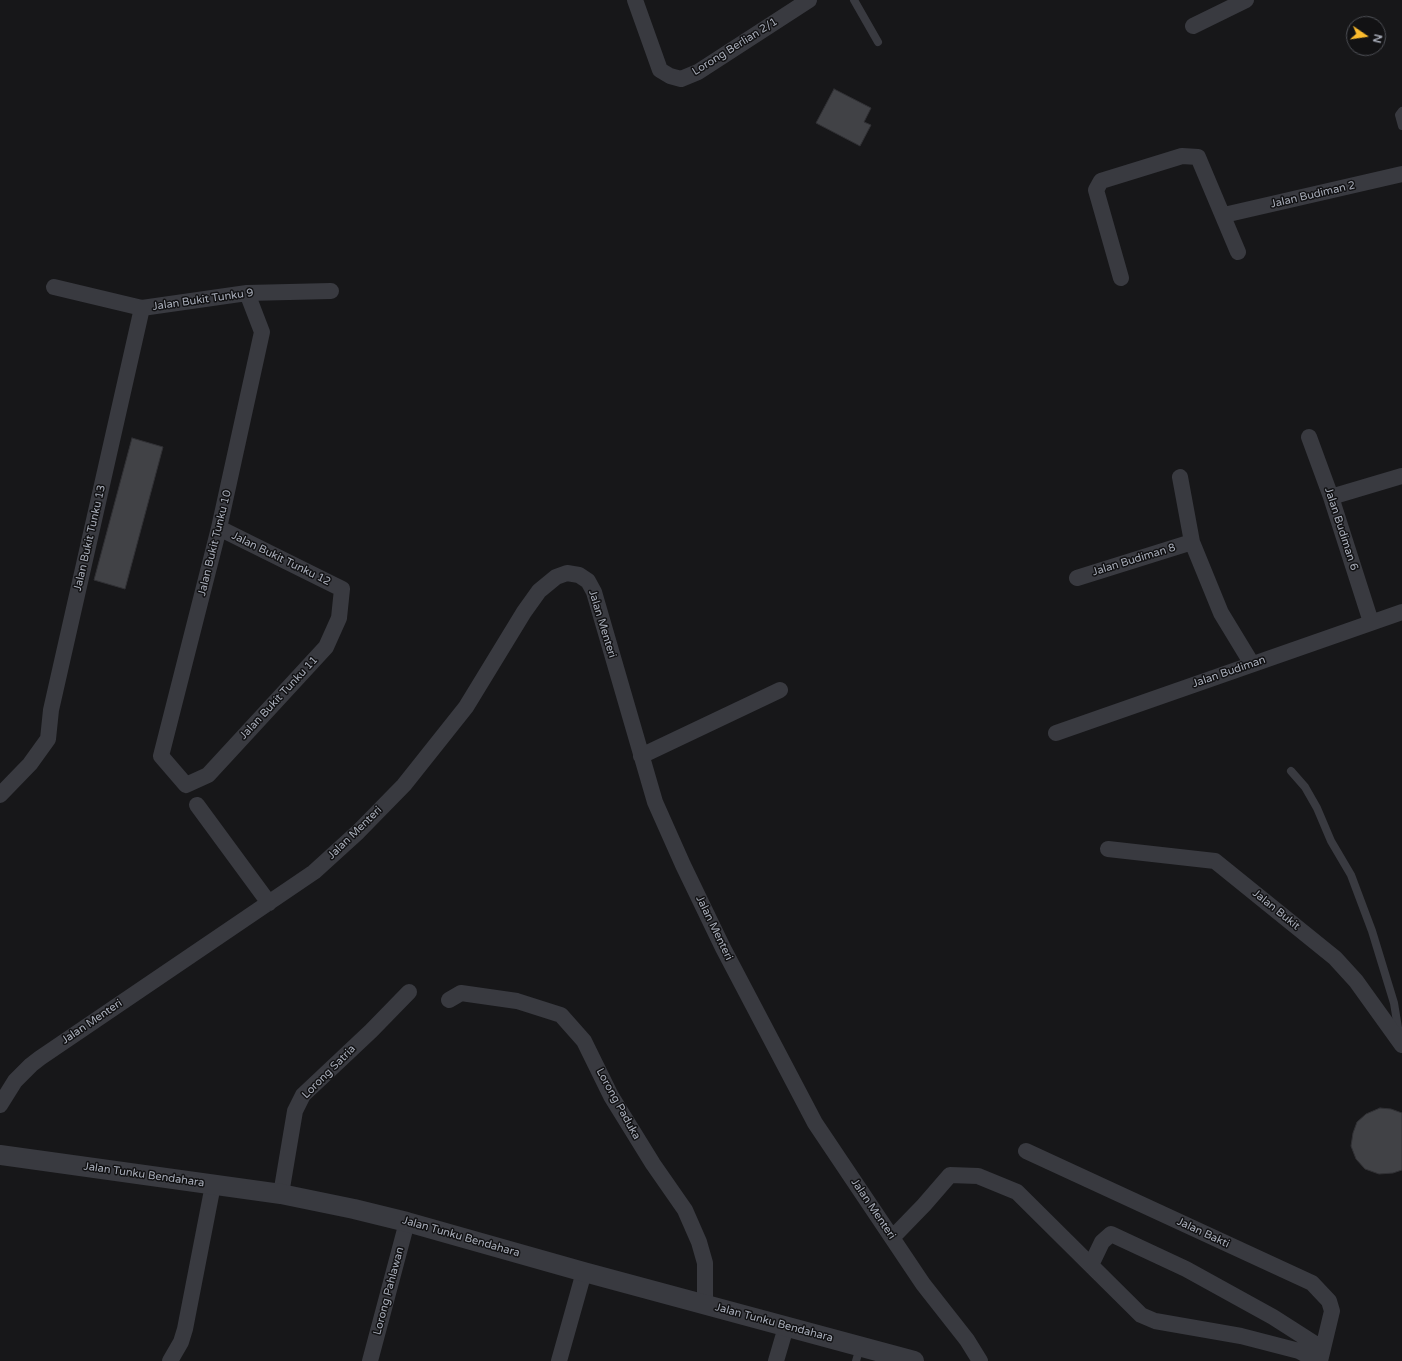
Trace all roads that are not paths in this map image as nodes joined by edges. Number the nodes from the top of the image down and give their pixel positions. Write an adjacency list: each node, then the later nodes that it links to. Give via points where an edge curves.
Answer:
1 (635, 0): 2 (street, Lorong Berlian 2/1, via 660,70 681,79 698,72)
2 (809, 0)
3 (854, 0): 6 (lane)
4 (1246, 0): 5 (street)
5 (1194, 26)
6 (878, 42)
7 (1402, 111): 8 (lane, via 1399,115)
8 (1402, 126)
9 (1402, 174): 10 (street, Jalan Budiman 2)
10 (1224, 215): 11 (street); 12 (street, via 1198,157 1182,156 1101,181 1096,190)
11 (1238, 252)
12 (1121, 278)
13 (54, 287): 16 (street, Jalan Bukit Tunku 9)
14 (331, 291): 15 (street, Jalan Bukit Tunku 9)
15 (247, 293): 16 (street, Jalan Bukit Tunku 9); 21 (street, Jalan Bukit Tunku 10, via 262,332)
16 (142, 308): 33 (street, Jalan Bukit Tunku 13, via 51,710 48,739 30,764)
17 (1309, 437): 20 (street, Jalan Budiman 6)
18 (1402, 476): 20 (street)
19 (1180, 477): 22 (street)
20 (1331, 497): 26 (street, Jalan Budiman 6)
21 (219, 528): 24 (street, Jalan Bukit Tunku 12); 32 (street, Jalan Bukit Tunku 10, via 161,756)
22 (1192, 542): 23 (street, Jalan Budiman 8); 27 (street, via 1221,613)
23 (1077, 578)
24 (342, 589): 32 (street, Jalan Bukit Tunku 11, via 339,618 326,647 208,775)
25 (1402, 612): 26 (street, Jalan Budiman)
26 (1371, 622): 27 (street, Jalan Budiman)
27 (1252, 664): 29 (street, Jalan Budiman)
28 (780, 690): 30 (street)
29 (1056, 733)
30 (641, 756): 36 (street, Jalan Menteri, via 594,592 588,581 578,575 567,573 556,577 540,591 524,612 466,707 404,785 314,872); 46 (street, Jalan Menteri, via 656,802 738,976 815,1123)
31 (1291, 771): 39 (lane, via 1308,792 1331,841 1351,875 1372,931 1394,1003)
32 (186, 785)
33 (0, 795)
34 (196, 805): 36 (street)
35 (1108, 849): 39 (street, Jalan Bukit, via 1215,861 1335,958 1356,981)
36 (268, 903): 40 (street, Jalan Menteri, via 40,1058 15,1081)
37 (409, 992): 44 (street, Lorong Satria, via 303,1095 295,1111)
38 (448, 1000): 49 (street, Lorong Paduka, via 461,993 517,1001 561,1015 584,1041 611,1096 685,1210 705,1263)
39 (1401, 1044)
40 (0, 1105)
41 (1026, 1151): 52 (street, Jalan Bakti, via 1312,1284 1329,1301 1332,1311)
42 (0, 1155): 43 (street, Jalan Tunku Bendahara)
43 (213, 1185): 44 (street, Jalan Tunku Bendahara); 53 (street, via 185,1329)
44 (281, 1194): 45 (street, Jalan Tunku Bendahara)
45 (407, 1222): 48 (street, Jalan Tunku Bendahara); 54 (street, Lorong Pahlawan)
46 (892, 1238): 47 (street, via 950,1175 978,1176 1017,1192); 58 (street, Jalan Menteri)
47 (1091, 1266): 52 (street, via 1140,1315 1155,1321 1241,1336); 52 (street, via 1102,1242 1111,1234 1186,1269 1273,1317)
48 (584, 1272): 49 (street, Jalan Tunku Bendahara); 55 (street)
49 (705, 1304): 50 (street, Jalan Tunku Bendahara)
50 (786, 1327): 51 (street, Jalan Tunku Bendahara); 56 (street)
51 (858, 1354): 57 (street, Jalan Tunku Bendahara)
52 (1320, 1357)
53 (170, 1361)
54 (370, 1361)
55 (559, 1361)
56 (776, 1361)
57 (914, 1361)
58 (980, 1361)

